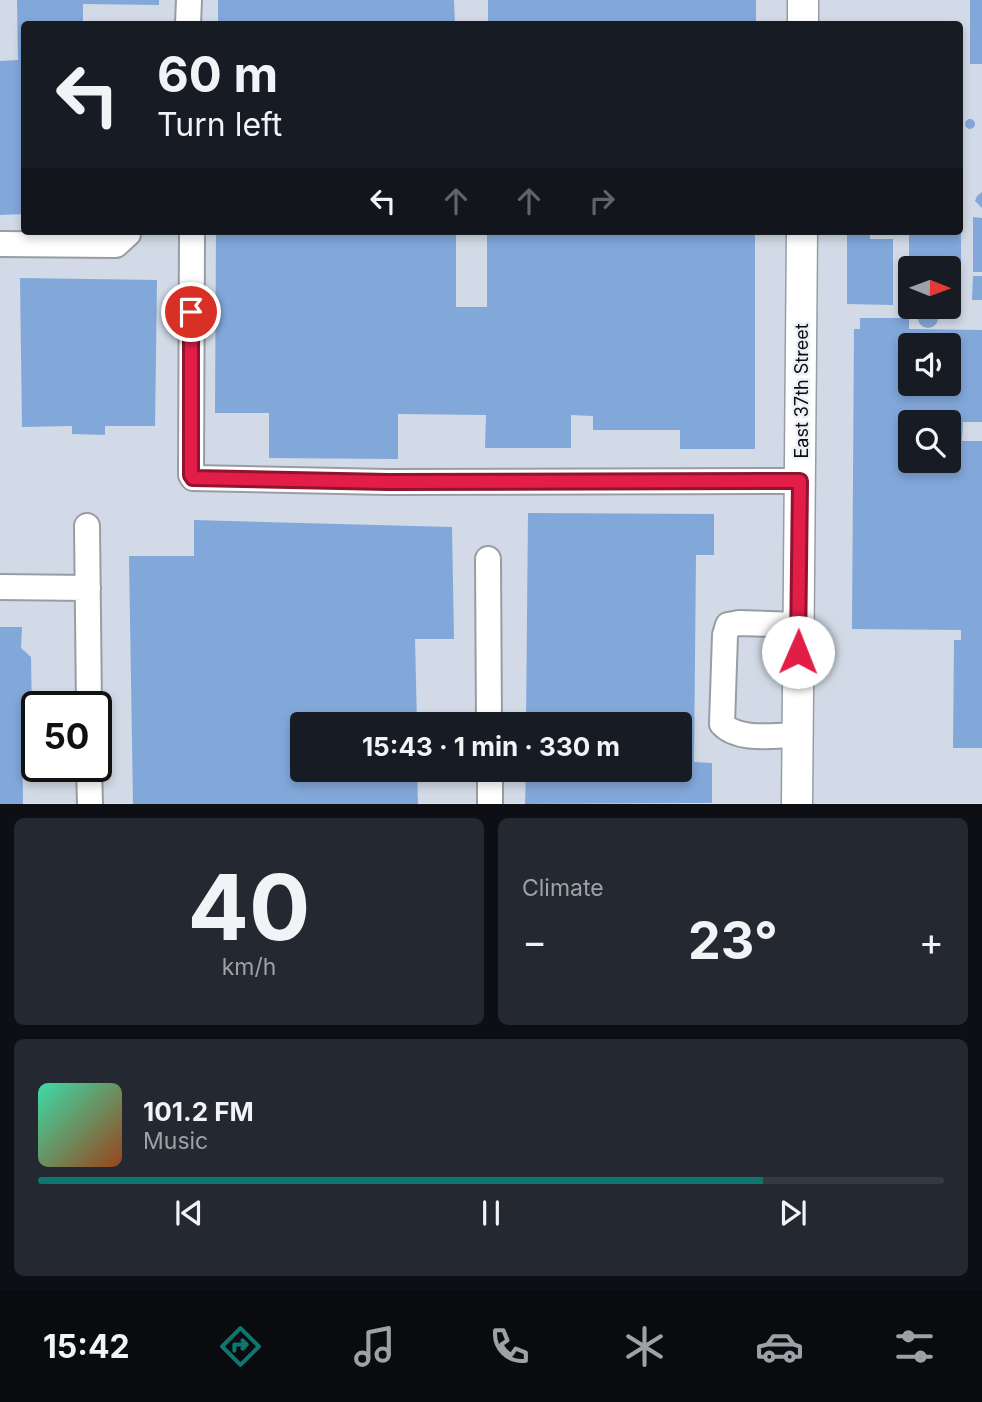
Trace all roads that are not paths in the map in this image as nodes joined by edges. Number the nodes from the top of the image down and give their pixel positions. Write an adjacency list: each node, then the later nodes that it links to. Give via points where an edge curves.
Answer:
1 (189, 0): 3 (lane)
2 (803, 0): 4 (main road)
3 (188, 21)
4 (803, 21)
5 (127, 235): 8 (lane, via 116,245)
6 (192, 235): 9 (lane, via 193,478)
7 (802, 235): 9 (main road, East 37th Street)
8 (0, 244)
9 (800, 481): 14 (main road, East 37th Street)
10 (88, 526): 13 (lane)
11 (488, 559): 16 (lane)
12 (0, 587): 13 (lane)
13 (88, 588): 15 (lane)
14 (799, 625): 17 (main road, East 37th Street); 17 (lane, via 728,625 722,724 729,731 747,735)
15 (89, 691)
16 (489, 712)
17 (797, 735): 22 (main road, East 37th Street)
18 (89, 782): 20 (lane)
19 (489, 782): 21 (lane)
20 (90, 803)
21 (490, 803)
22 (797, 803)

